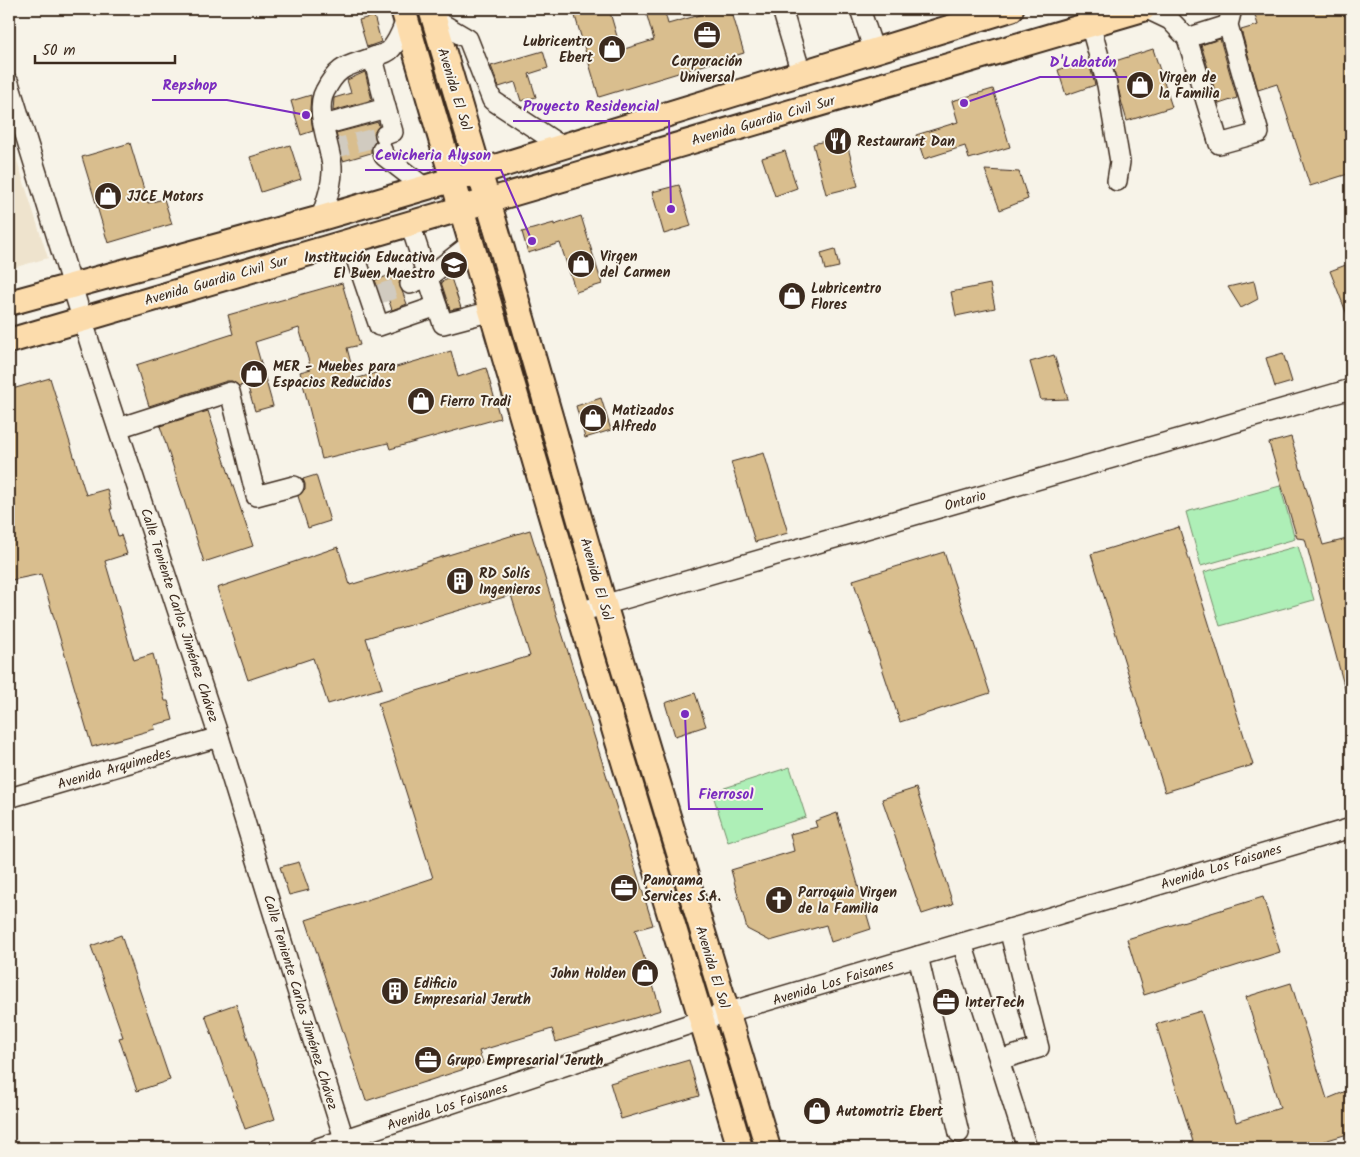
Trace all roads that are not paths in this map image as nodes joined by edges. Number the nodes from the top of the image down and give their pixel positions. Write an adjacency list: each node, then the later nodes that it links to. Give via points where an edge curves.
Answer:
1 (782, 9): 13 (street)
2 (860, 9): 11 (street)
3 (1011, 9): 11 (main road)
4 (1143, 9): 9 (main road, Avenida Guardia Civil Sur)
5 (1147, 9): 10 (street, via 1170,20)
6 (404, 14): 12 (street, via 398,38 389,51); 19 (main road, Avenida El Sol)
7 (432, 14): 17 (street, via 468,39 492,100); 18 (main road, Avenida El Sol)
8 (1230, 17): 10 (street); 10 (street, via 1259,133 1219,144)
9 (1090, 24): 20 (street, via 1107,85 1120,162); 22 (main road, Avenida Guardia Civil Sur)
10 (1187, 38)
11 (874, 51): 13 (main road)
12 (372, 58): 15 (street); 16 (street, via 344,66 330,81 321,104)
13 (801, 73): 17 (main road)
14 (10, 92): 29 (street, Calle Teniente Carlos Jiménez Chávez)
15 (386, 108): 16 (street); 21 (street, via 393,132 383,142 384,156)
16 (324, 125): 24 (street, via 332,168 328,196)
17 (563, 147): 18 (main road)
18 (479, 172): 19 (main road); 22 (main road, Avenida El Sol)
19 (454, 179): 21 (main road); 23 (main road, Avenida El Sol)
20 (1117, 181)
21 (424, 188): 24 (main road)
22 (488, 201): 23 (main road, Avenida Guardia Civil Sur); 34 (main road, Avenida El Sol)
23 (462, 209): 25 (main road, Avenida Guardia Civil Sur); 27 (main road, Avenida El Sol)
24 (320, 218): 29 (main road)
25 (410, 224): 26 (main road, Avenida Guardia Civil Sur); 28 (street)
26 (350, 241): 31 (street, via 372,296 379,326); 32 (main road, Avenida Guardia Civil Sur)
27 (472, 243): 28 (street); 33 (main road, Avenida El Sol)
28 (419, 281): 31 (street)
29 (72, 285): 30 (main road); 32 (street, Calle Teniente Carlos Jiménez Chávez)
30 (9, 303)
31 (437, 306): 33 (street, via 443,324)
32 (82, 318): 35 (main road, Avenida Guardia Civil Sur); 37 (street, Calle Teniente Carlos Jiménez Chávez)
33 (495, 322): 34 (main road); 40 (main road, Avenida El Sol)
34 (524, 326): 39 (main road, Avenida El Sol)
35 (9, 341)
36 (1351, 389): 39 (street, Ontario)
37 (118, 428): 38 (street, via 230,392 256,496); 41 (street, Calle Teniente Carlos Jiménez Chávez)
38 (294, 486)
39 (604, 604): 40 (street, Ontario); 47 (main road, Avenida El Sol)
40 (579, 612): 48 (main road, Avenida El Sol)
41 (220, 737): 42 (street, Avenida Arquimedes); 51 (street, Calle Teniente Carlos Jiménez Chávez)
42 (9, 798)
43 (1351, 828): 44 (street, Avenida Los Faisanes)
44 (1009, 929): 45 (street, Avenida Los Faisanes); 49 (street, via 1038,1048)
45 (962, 943): 46 (street, Avenida Los Faisanes); 49 (street)
46 (918, 956): 47 (street, Avenida Los Faisanes); 50 (street)
47 (728, 1013): 48 (street, Avenida Los Faisanes); 55 (main road, Avenida El Sol)
48 (702, 1020): 51 (street, Avenida Los Faisanes); 54 (main road, Avenida El Sol)
49 (999, 1060): 52 (street)
50 (959, 1133)
51 (346, 1144): 53 (street, Avenida Los Faisanes)
52 (1026, 1145)
53 (318, 1148)
54 (740, 1148)
55 (768, 1148)

